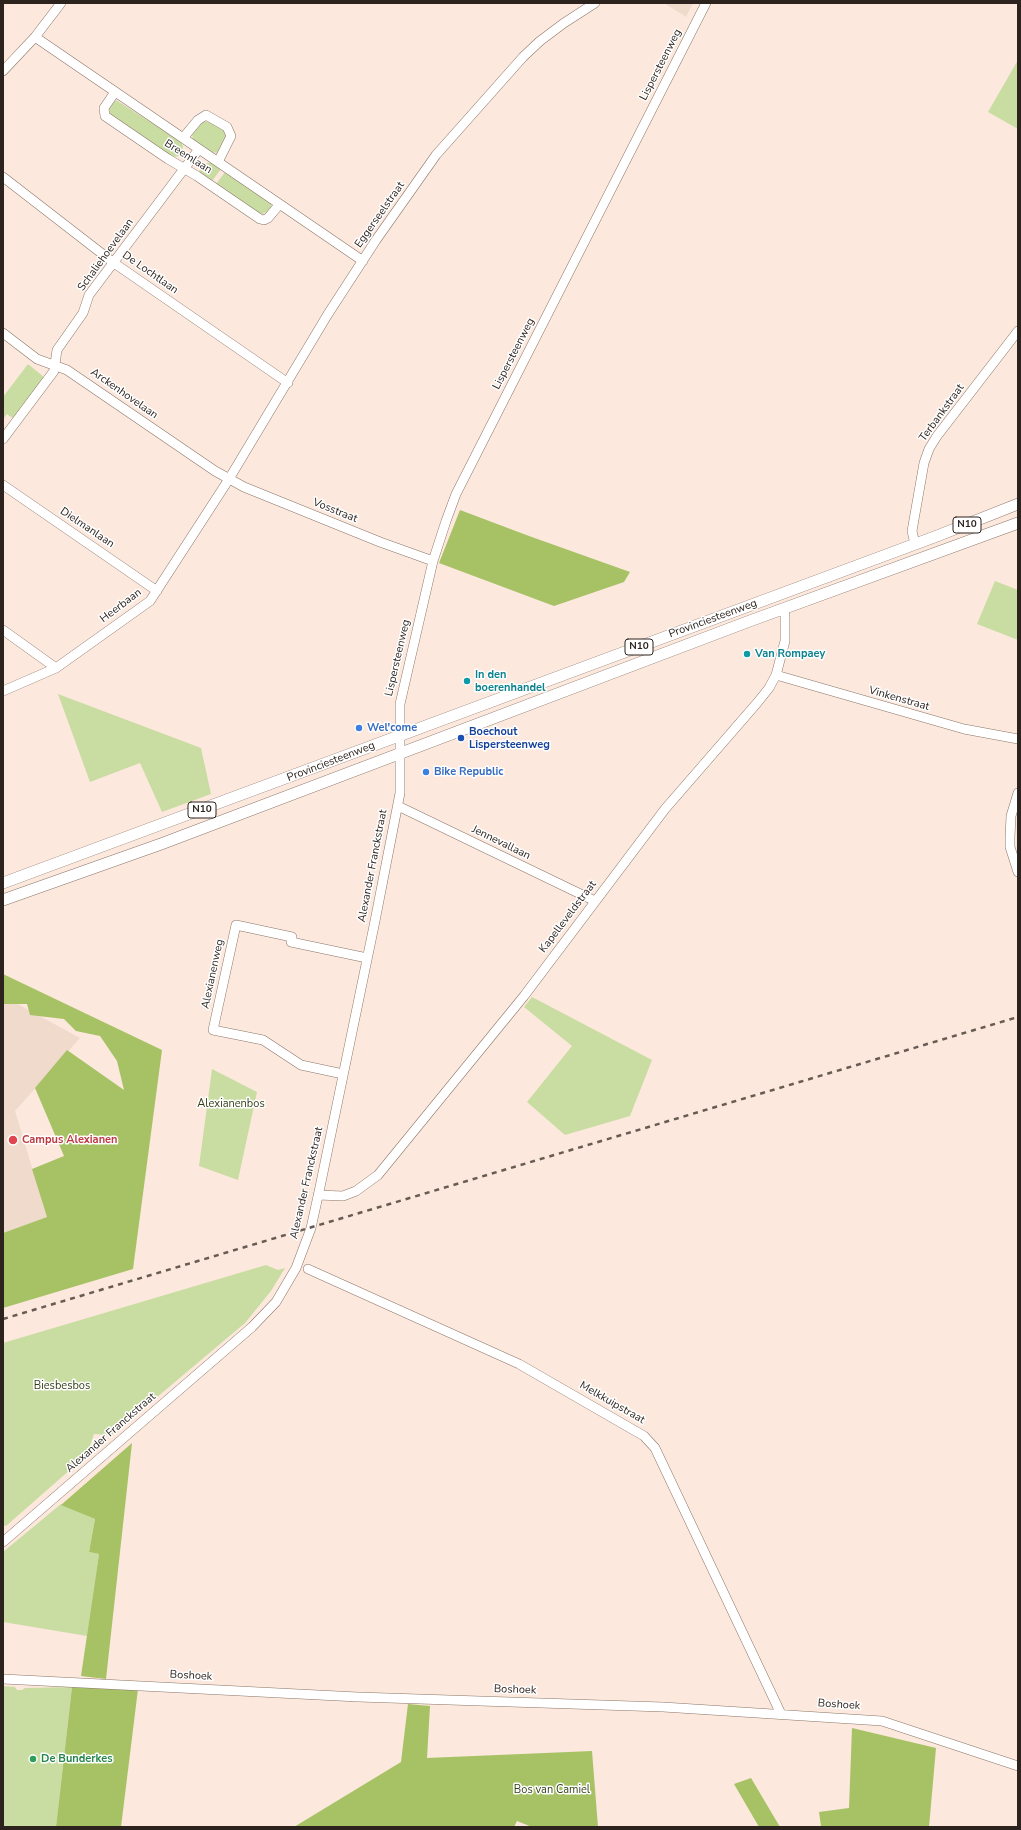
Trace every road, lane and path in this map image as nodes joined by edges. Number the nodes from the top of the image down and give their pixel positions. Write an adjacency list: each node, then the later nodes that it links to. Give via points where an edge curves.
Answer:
1 (61, 3): 4 (street)
2 (596, 3): 13 (street, Eggerseelstraat, via 567,21 523,57 436,155)
3 (706, 3): 25 (street, Lispersteenweg, via 456,494)
4 (35, 37): 5 (street); 6 (street, Breemlaan)
5 (3, 71)
6 (115, 92): 7 (street, Breemlaan); 10 (street, Breemlaan, via 104,108 105,116)
7 (183, 138): 8 (street, Breemlaan); 9 (street, Breemlaan, via 198,120 206,115 227,127 231,136)
8 (199, 149): 9 (street, Breemlaan); 10 (street, Schaliehoevelaan)
9 (218, 162): 12 (street, Breemlaan)
10 (184, 169): 12 (street, Breemlaan, via 260,219 268,218); 14 (street, Schaliehoevelaan)
11 (3, 177): 14 (street, De Lochtlaan)
12 (280, 205): 13 (street, Breemlaan)
13 (363, 261): 18 (street, Eggerseelstraat, via 328,314)
14 (114, 263): 17 (street, Schaliehoevelaan, via 89,295 84,313 57,350); 18 (street, De Lochtlaan)
15 (1018, 331): 24 (street, Terbankstraat, via 929,449 924,463 912,531)
16 (3, 333): 17 (street, Arckenhovelaan, via 37,359)
17 (55, 365): 19 (street, Schaliehoevelaan, via 54,371); 20 (street, Arckenhovelaan, via 67,370)
18 (288, 383): 20 (street, Eggerseelstraat)
19 (3, 439)
20 (229, 479): 25 (street, Vosstraat, via 328,522); 27 (street, Heerbaan)
21 (3, 485): 27 (street, Dielmanlaan)
22 (1018, 504): 24 (main road, Provinciesteenweg / N10)
23 (1018, 523): 28 (main road, Provinciesteenweg / N10)
24 (915, 544): 26 (main road, Provinciesteenweg / N10)
25 (433, 561): 34 (street, Lispersteenweg, via 400,704)
26 (805, 585): 28 (main road, via 800,591 791,594 790,599 793,603); 34 (main road, Provinciesteenweg / N10)
27 (157, 591): 31 (street, Heerbaan, via 150,601)
28 (800, 603): 29 (main road, Provinciesteenweg / N10)
29 (782, 610): 32 (street, Kapelleveldstraat, via 785,615 785,641); 36 (main road, Provinciesteenweg / N10)
30 (3, 630): 31 (street)
31 (56, 668): 33 (street, Heerbaan)
32 (776, 676): 35 (street, Vinkenstraat, via 964,729); 42 (street, Kapelleveldstraat, via 757,703 665,810)
33 (3, 691)
34 (400, 735): 36 (street, Lispersteenweg); 40 (main road, Provinciesteenweg / N10)
35 (1018, 739)
36 (400, 753): 38 (street, Alexander Franckstraat); 41 (main road, Provinciesteenweg / N10, via 161,844)
37 (1018, 793): 39 (street, via 1011,816 1010,837 1010,848)
38 (398, 806): 42 (street, Jennevallaan); 43 (street, Alexander Franckstraat)
39 (1018, 872)
40 (3, 883)
41 (3, 900)
42 (595, 901): 45 (street, Kapelleveldstraat, via 524,996 378,1175 356,1191 343,1196)
43 (367, 958): 44 (street, Alexander Franckstraat); 44 (street, Alexianenweg, via 291,942 292,937 236,925 214,1030 263,1040 301,1065)
44 (343, 1074): 45 (street, Alexander Franckstraat)
45 (318, 1195): 47 (street, Alexander Franckstraat, via 311,1228 298,1263 287,1286 272,1307)
46 (308, 1269): 49 (street, Melkkuipstraat, via 519,1364 644,1436 655,1448)
47 (3, 1542)
48 (3, 1679): 49 (street, Boshoek, via 358,1697 663,1707)
49 (781, 1714): 50 (street, Boshoek, via 882,1720)
50 (1018, 1766)

